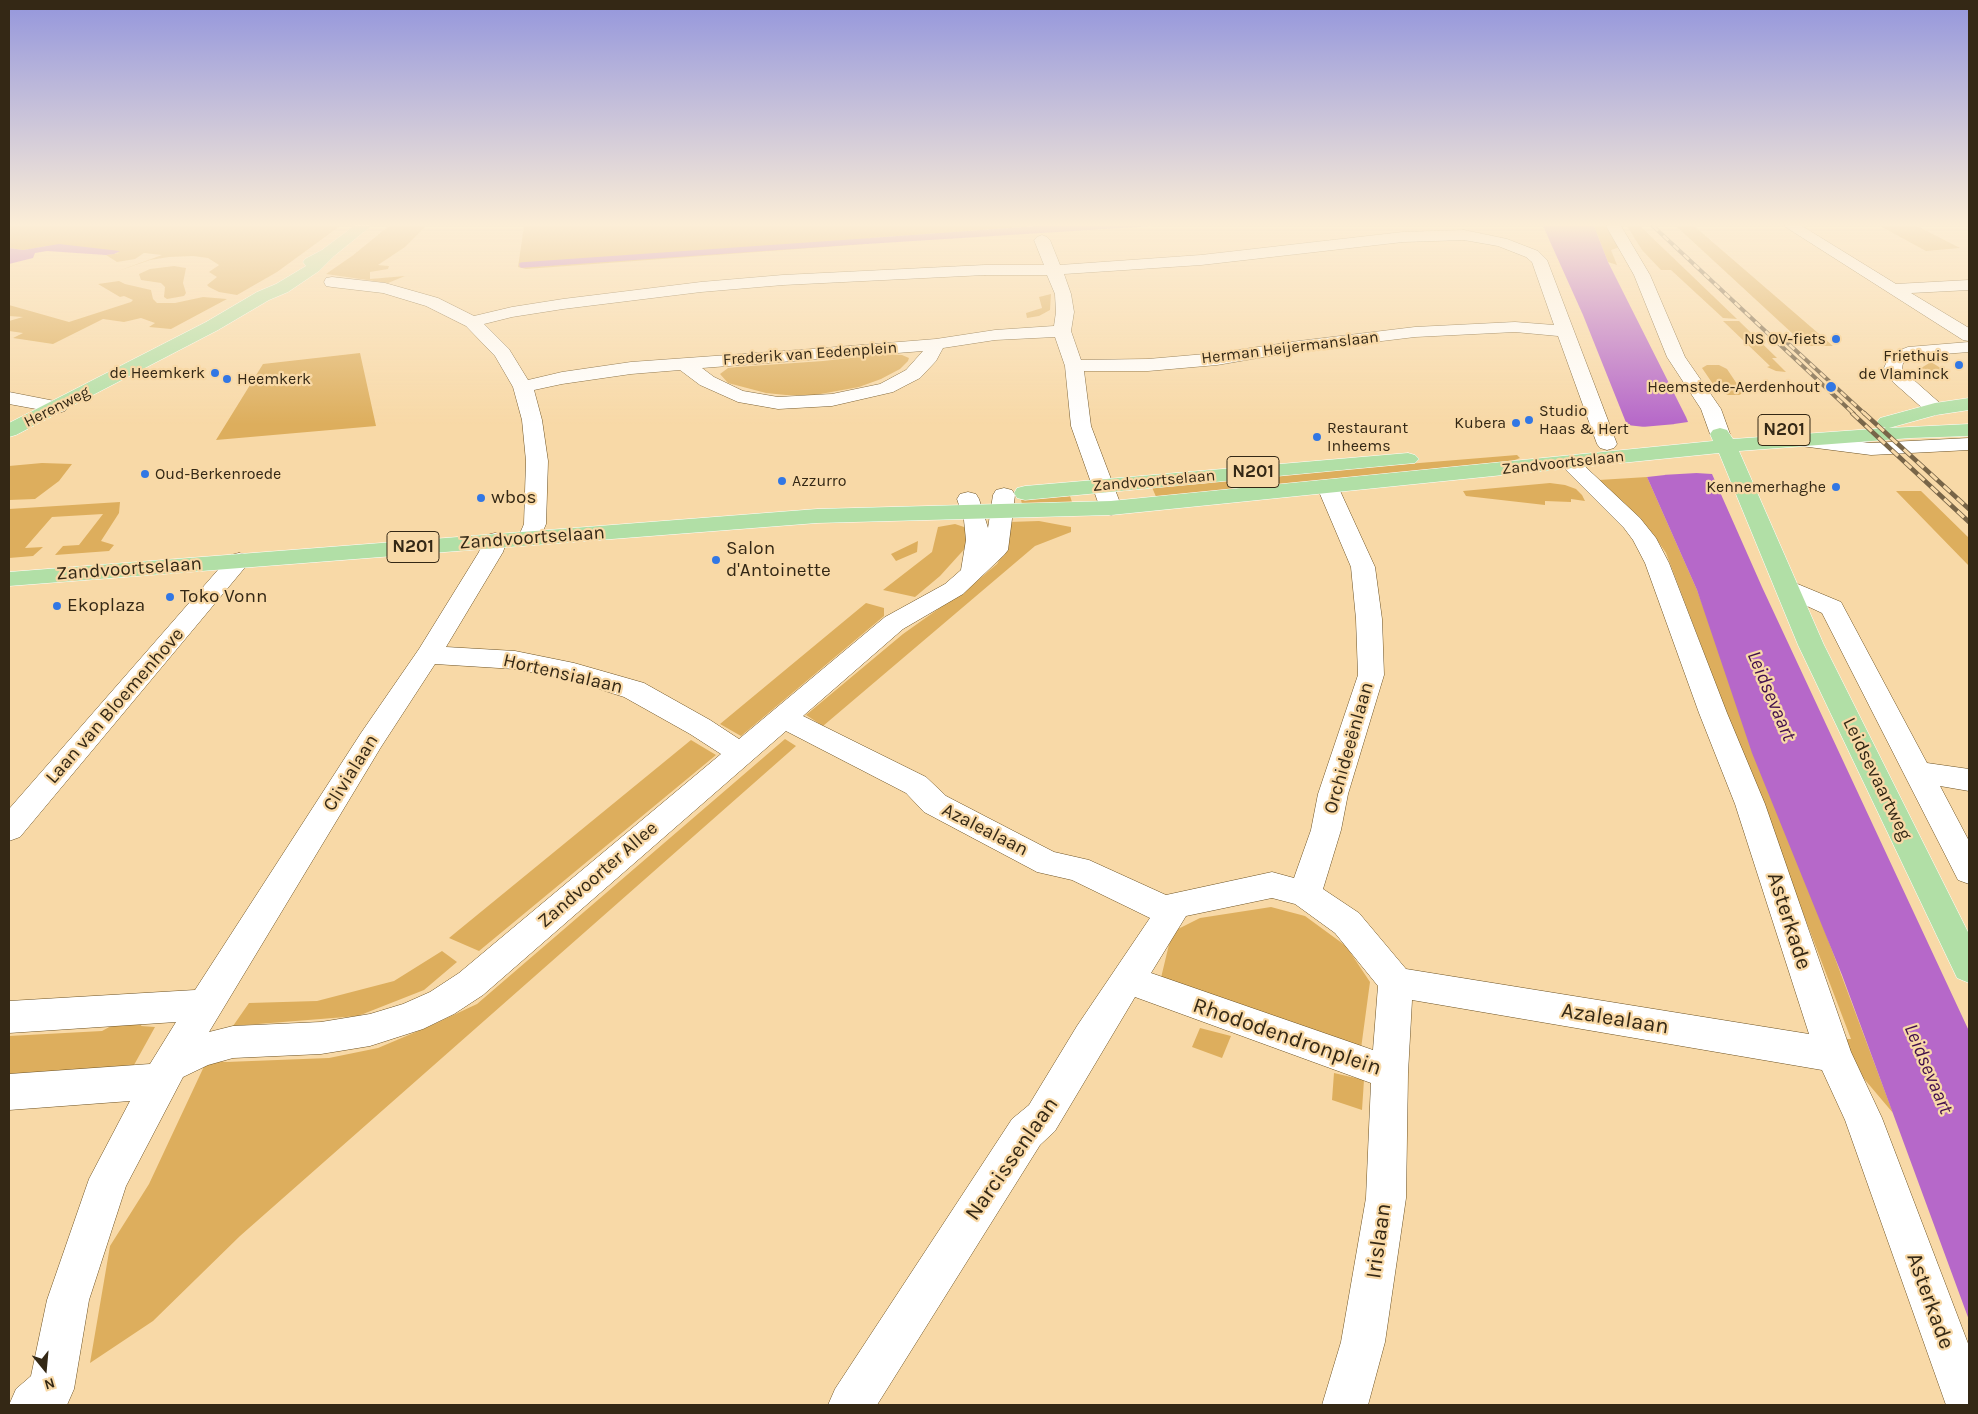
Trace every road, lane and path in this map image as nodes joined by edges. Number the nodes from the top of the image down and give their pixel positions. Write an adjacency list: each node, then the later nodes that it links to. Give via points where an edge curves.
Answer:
1 (271, 292): 19 (main road, Herenweg)
2 (398, 292): 8 (street, via 432,302)
3 (668, 292): 8 (street, via 563,304)
4 (1061, 292): 10 (street, via 1065,312)
5 (1551, 292): 9 (street)
6 (1649, 292): 23 (street, Leidsevaartweg, via 1676,357 1711,409)
7 (1899, 292): 11 (street)
8 (472, 322): 16 (street, via 502,353)
9 (1566, 331): 15 (street, Herman Heijermanslaan, via 1515,327 1415,332 1217,359 1148,365); 25 (street)
10 (1062, 332): 12 (street, Frederik van Eedenplein, via 995,335); 15 (street)
11 (1969, 336)
12 (936, 344): 14 (street, Frederik van Eedenplein); 14 (street, Frederik van Eedenplein, via 913,374 886,388 832,400 778,403 738,396 707,381)
13 (1969, 347): 20 (street, via 1914,351 1897,358 1894,363 1893,368 1900,378)
14 (683, 363): 16 (street, Frederik van Eedenplein, via 562,378)
15 (1074, 366): 29 (street, via 1081,426)
16 (523, 387): 34 (street, via 532,420 536,461 534,524)
17 (9, 398): 19 (street)
18 (1969, 404): 20 (main road, Zandvoortselaan / N201)
19 (58, 407): 22 (main road, Herenweg)
20 (1935, 409): 21 (main road, N201, via 1947,419); 23 (main road, Zandvoortselaan / N201, via 1885,422)
21 (1969, 428): 24 (main road, Zandvoortselaan / N201)
22 (9, 431)
23 (1723, 440): 24 (main road, Zandvoortselaan / N201); 27 (main road, Zandvoortselaan / N201); 39 (main road, Leidsevaartweg)
24 (1800, 440): 26 (street, Zandvoortselaan, via 1871,449)
25 (1607, 444): 27 (main road, Zandvoortselaan / N201); 29 (main road, Zandvoortselaan / N201)
26 (1969, 444)
27 (1650, 447): 28 (main road, Zandvoortselaan / N201)
28 (1575, 468): 30 (main road, Zandvoortselaan / N201); 55 (street, Asterkade, via 1632,523 1657,563 1750,804)
29 (1103, 486): 31 (main road, Zandvoortselaan / N201); 33 (street)
30 (1328, 487): 33 (main road, Zandvoortselaan / N201); 48 (street, Orchideeënlaan, via 1363,567 1370,619 1371,675 1333,794 1326,830)
31 (1003, 503): 32 (main road, Zandvoortselaan / N201); 33 (main road, Zandvoortselaan / N201); 37 (street, Zandvoorter Allee, via 996,550)
32 (971, 506): 34 (main road, Zandvoortselaan / N201); 37 (street, via 978,540)
33 (1111, 508)
34 (530, 538): 35 (main road, Zandvoortselaan / N201)
35 (495, 540): 36 (main road, Zandvoortselaan / N201); 40 (street, Clivialaan, via 491,552)
36 (240, 560): 38 (main road, Zandvoortselaan / N201); 46 (street, Laan van Bloemenhove)
37 (973, 574): 41 (street, Zandvoorter Allee, via 954,589 894,623)
38 (9, 579)
39 (1788, 588): 43 (street, Leidsevaartweg, via 1832,608); 50 (main road, Leidsevaartweg, via 1811,645)
40 (428, 655): 42 (street, Hortensialaan, via 515,660 574,672 634,690); 53 (street, Clivialaan)
41 (782, 717): 42 (street, Zandvoorter Allee); 49 (street, Azalealaan, via 916,785 935,804 1048,863 1078,869)
42 (740, 753): 56 (street, Zandvoorter Allee, via 471,984 442,1003 410,1018 370,1030 322,1038 233,1042 202,1050)
43 (1917, 772): 44 (street); 45 (street, Leidsevaartweg)
44 (1969, 780)
45 (1956, 821): 47 (street, Leidsevaartweg)
46 (9, 829)
47 (1969, 871)
48 (1306, 894): 49 (street, via 1272,885 1176,905); 52 (street, via 1347,923)
49 (1170, 912): 51 (street, Narcissenlaan)
50 (1969, 968)
51 (1129, 980): 57 (street, Rhododendronplein); 60 (street, Narcissenlaan, via 1042,1118 1026,1132)
52 (1396, 982): 55 (street, Azalealaan); 57 (street, Rhododendronplein)
53 (205, 1005): 54 (street); 56 (street)
54 (9, 1017)
55 (1834, 1055): 62 (street, Asterkade, via 1863,1118)
56 (166, 1073): 58 (street); 59 (street, via 109,1179 68,1300)
57 (1390, 1073): 61 (street, Irislaan, via 1386,1198 1363,1342)
58 (9, 1092)
59 (45, 1400)
60 (851, 1405)
61 (1345, 1405)
62 (1968, 1405)

